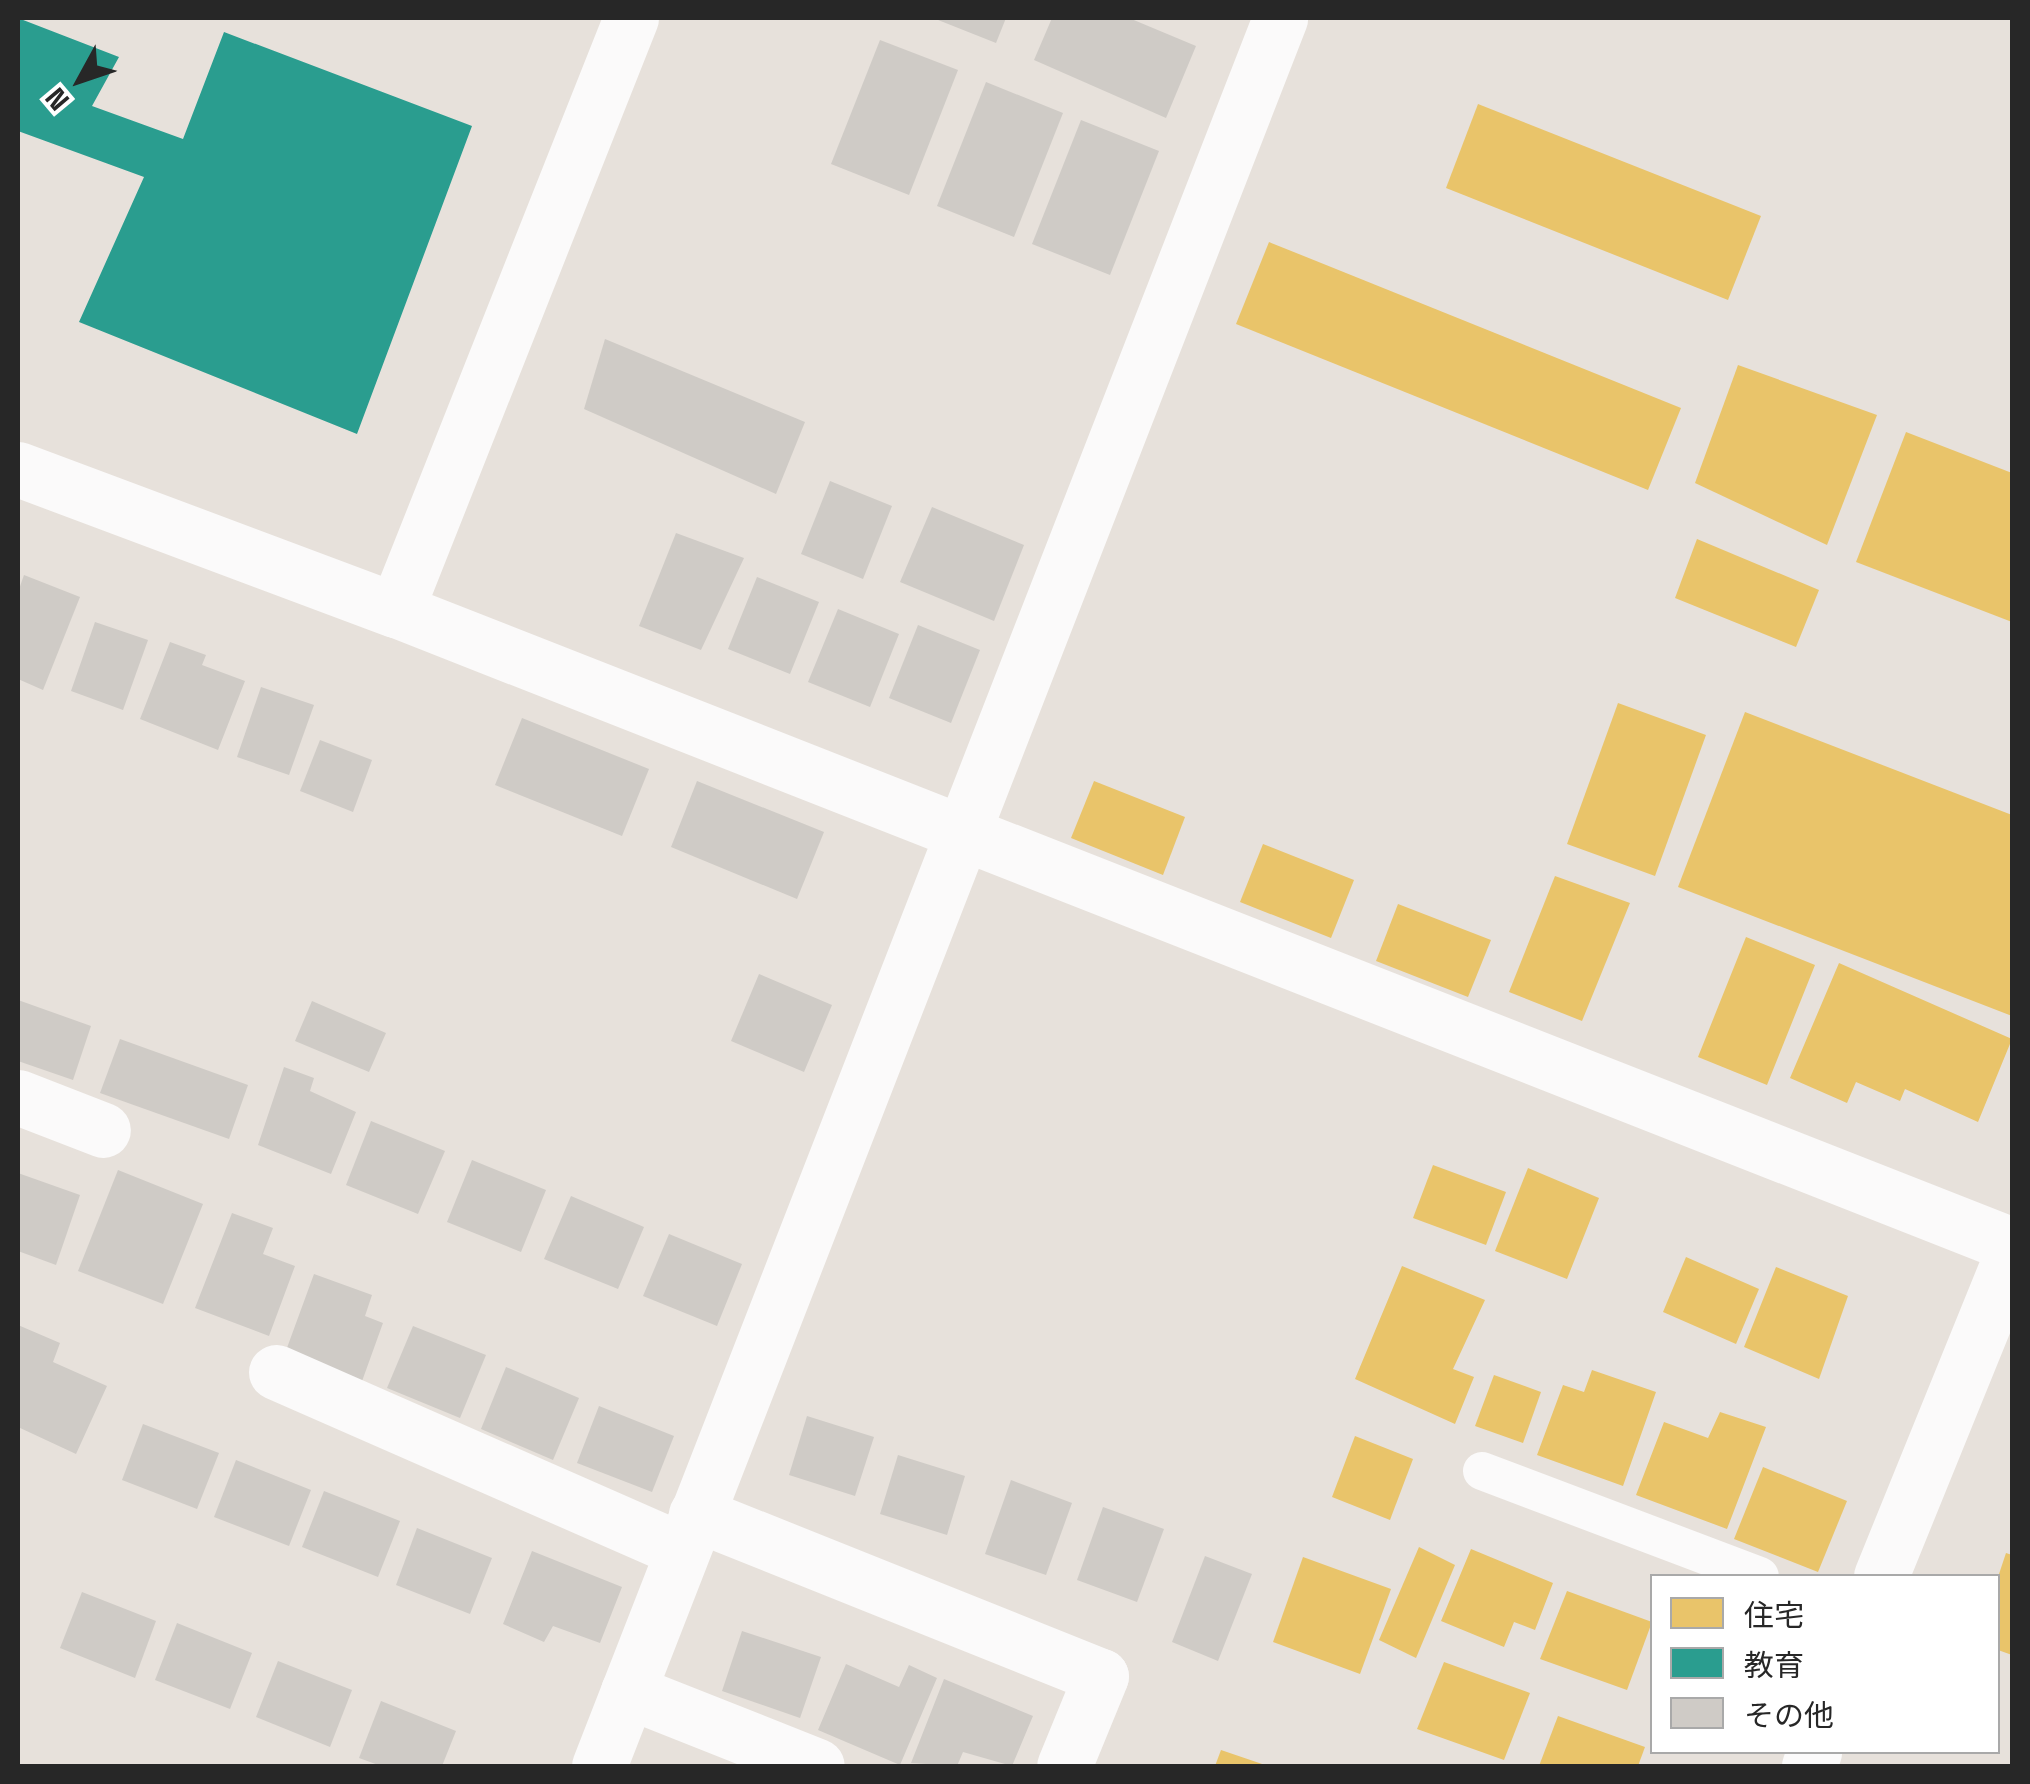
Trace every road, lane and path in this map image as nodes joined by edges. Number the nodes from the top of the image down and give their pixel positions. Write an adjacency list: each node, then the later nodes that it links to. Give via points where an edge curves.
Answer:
1 (631, 18): 4 (street)
2 (1280, 18): 5 (street)
3 (18, 468): 4 (street)
4 (396, 610): 5 (street)
5 (964, 836): 8 (street); 11 (street)
6 (18, 1097): 7 (street)
7 (102, 1130)
8 (2012, 1249): 13 (street)
9 (276, 1372): 11 (street)
10 (1482, 1471): 12 (lane)
11 (688, 1532): 14 (street); 17 (street, via 1101,1676)
12 (1755, 1574)
13 (1882, 1574)
14 (628, 1691): 15 (street); 16 (street)
15 (600, 1766)
16 (818, 1766)
17 (1064, 1766)

